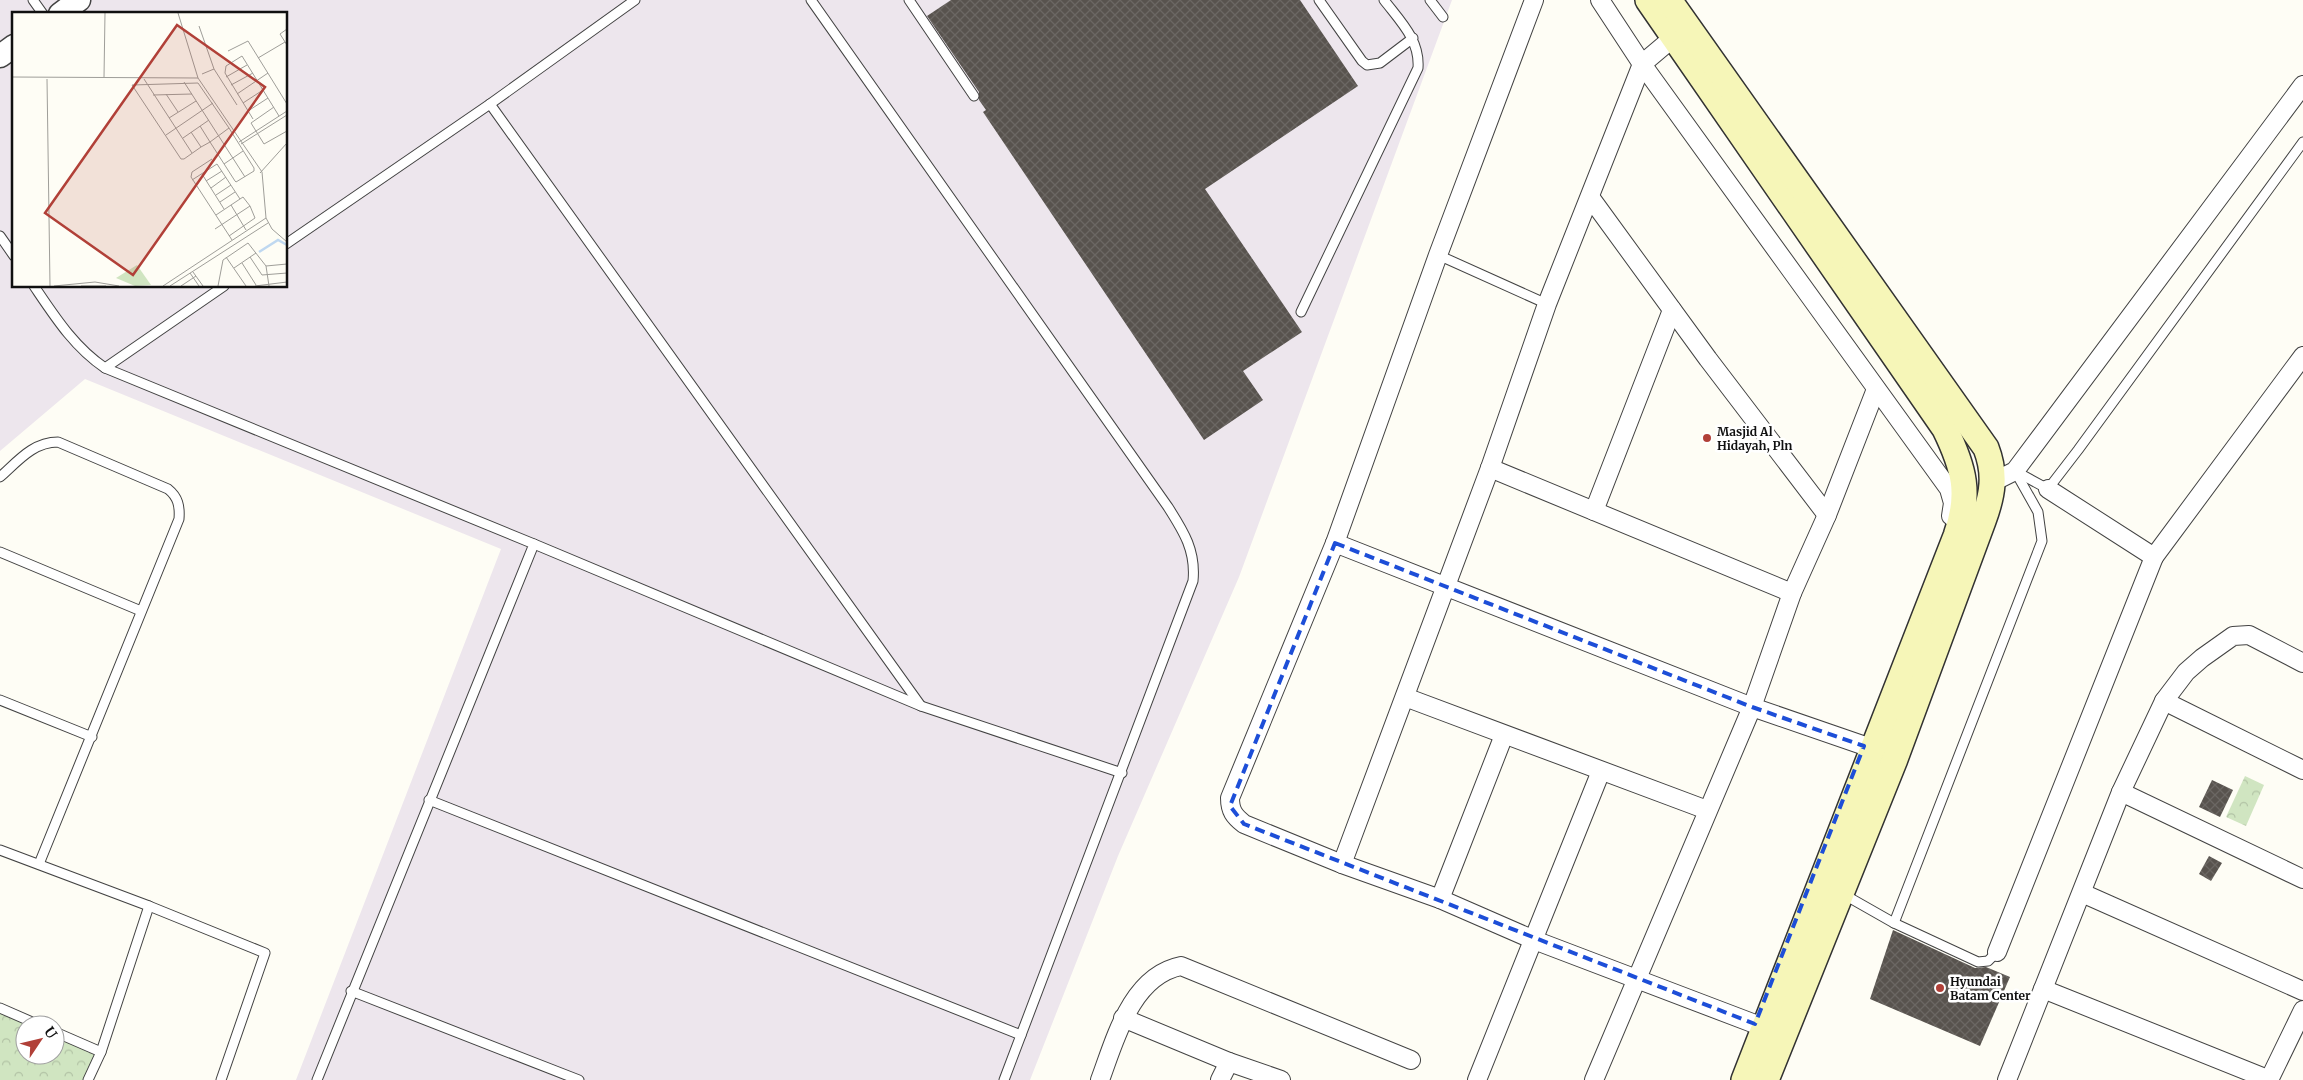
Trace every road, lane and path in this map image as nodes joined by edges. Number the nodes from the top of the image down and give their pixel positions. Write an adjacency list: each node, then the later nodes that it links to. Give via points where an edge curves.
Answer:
1 (33, 0): 13 (lane)
2 (79, 0): 14 (street)
3 (635, 0): 23 (lane)
4 (812, 0): 64 (lane, via 1162,499 1191,547 1194,581)
5 (1319, 0): 17 (lane, via 1367,65 1380,63)
6 (1384, 0): 17 (lane)
7 (1430, 0): 15 (lane)
8 (1534, 0): 30 (street)
9 (1600, 0): 20 (street)
10 (1648, 0): 16 (main road)
11 (1669, 0): 24 (main road)
12 (913, 2): 22 (lane)
13 (42, 12)
14 (63, 12)
15 (1443, 18)
16 (1674, 37): 20 (street); 24 (main road)
17 (1413, 38): 35 (lane, via 1419,58 1415,77)
18 (12, 47): 19 (street)
19 (0, 56)
20 (1642, 64): 26 (street); 38 (street)
21 (2303, 85): 40 (street)
22 (974, 96)
23 (490, 104): 28 (lane); 57 (lane)
24 (1756, 139): 42 (main road, via 1986,448); 61 (main road, via 1945,430 1959,461 1962,477 1965,506 1962,521)
25 (2303, 142): 43 (lane)
26 (1590, 197): 33 (street); 34 (street)
27 (0, 236): 29 (lane)
28 (288, 243)
29 (12, 253)
30 (1438, 255): 33 (lane); 46 (street)
31 (35, 288): 37 (lane, via 75,343)
32 (221, 288): 37 (lane)
33 (1547, 304): 39 (street)
34 (1672, 310): 44 (street); 45 (street)
35 (1301, 312)
36 (2303, 356): 49 (street)
37 (105, 368): 47 (lane)
38 (1876, 389): 45 (street); 61 (street, via 1949,489 1954,504)
39 (1490, 468): 44 (street); 50 (street)
40 (2015, 471): 42 (street); 43 (lane); 76 (lane, via 2038,512 2042,541)
41 (0, 477): 52 (lane, via 44,442 58,442 173,493 180,507 179,519)
42 (1993, 482): 72 (main road, via 1984,521)
43 (2048, 489): 49 (street)
44 (1594, 511): 51 (street)
45 (1827, 515): 51 (street)
46 (1335, 543): 50 (street); 70 (street, via 1230,798 1230,806 1244,824)
47 (534, 544): 57 (lane); 66 (lane)
48 (0, 552): 52 (lane)
49 (2154, 556): 78 (street)
50 (1446, 586): 54 (street); 58 (street)
51 (1792, 593): 58 (street)
52 (141, 611): 60 (lane)
53 (2303, 663): 56 (street, via 2249,635 2233,636 2186,672)
54 (1405, 696): 59 (street); 70 (street)
55 (0, 700): 60 (lane)
56 (2164, 701): 63 (street); 65 (street)
57 (921, 706): 64 (lane)
58 (1752, 707): 61 (street); 67 (street)
59 (1504, 735): 62 (street); 74 (street)
60 (92, 737): 69 (lane)
61 (1869, 747): 87 (street); 105 (main road)
62 (1602, 770): 67 (street); 77 (street)
63 (2303, 770)
64 (1122, 773): 88 (lane)
65 (2121, 792): 71 (street); 73 (street)
66 (429, 800): 80 (lane); 88 (lane)
67 (1707, 810): 79 (street)
68 (0, 850): 69 (lane)
69 (39, 864): 75 (lane)
70 (1342, 864): 74 (street)
71 (2303, 879)
72 (1841, 892): 76 (lane); 106 (main road)
73 (2082, 893): 81 (street); 82 (street)
74 (1440, 899): 77 (street)
75 (149, 906): 90 (lane); 95 (lane, via 266,953)
76 (1894, 923): 78 (lane, via 1978,962 1988,961)
77 (1534, 940): 79 (street); 102 (street)
78 (1997, 952)
79 (1636, 977): 87 (street); 103 (street)
80 (351, 990): 96 (lane); 97 (lane)
81 (2043, 990): 93 (street); 107 (street)
82 (2303, 991)
83 (0, 1008): 85 (lane)
84 (2303, 1010): 107 (street)
85 (16, 1015)
86 (1123, 1018): 91 (street, via 1153,981 1181,966); 92 (street); 99 (street)
87 (1754, 1024): 104 (street)
88 (1021, 1034): 98 (lane)
89 (65, 1036): 90 (lane)
90 (101, 1052): 94 (lane)
91 (1411, 1060)
92 (1229, 1062): 100 (street); 101 (street)
93 (2009, 1079)
94 (88, 1080)
95 (221, 1080)
96 (316, 1080)
97 (579, 1080)
98 (1004, 1080)
99 (1100, 1080)
100 (1220, 1080)
101 (1282, 1080)
102 (1477, 1080)
103 (1594, 1080)
104 (1731, 1080)
105 (1744, 1080)
106 (1766, 1080)
107 (2270, 1080)

